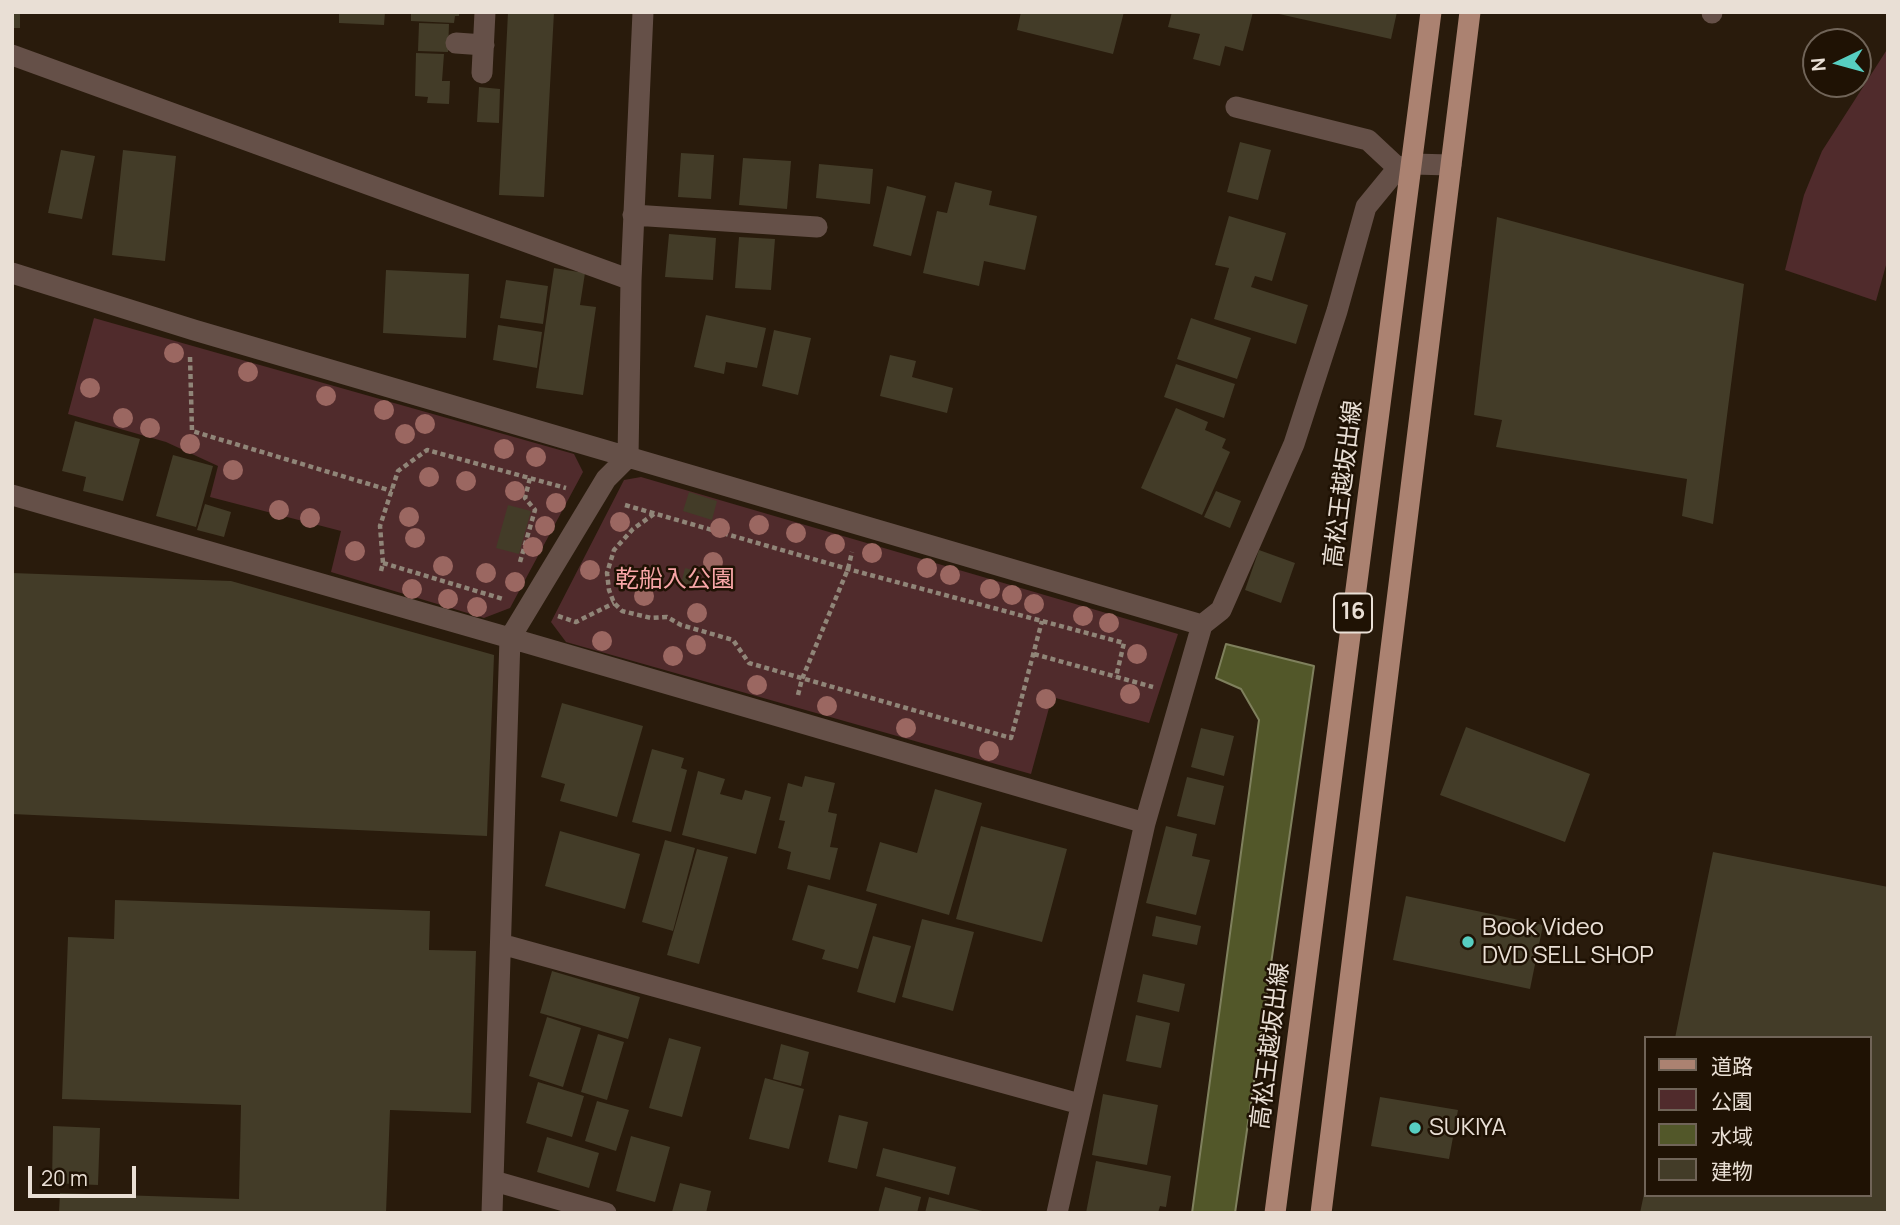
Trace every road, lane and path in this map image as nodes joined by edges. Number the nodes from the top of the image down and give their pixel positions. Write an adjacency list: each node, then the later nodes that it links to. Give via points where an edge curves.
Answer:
1 (485, 12): 6 (street)
2 (643, 12): 12 (street)
3 (1431, 12): 11 (main road, 高松王越坂出線 / 16)
4 (1470, 12): 10 (main road, 16)
5 (456, 43): 6 (street)
6 (484, 45): 8 (street)
7 (12, 55): 15 (street)
8 (482, 73)
9 (1236, 107): 11 (street, via 1368,140)
10 (1451, 165): 11 (street); 43 (main road, 16)
11 (1405, 166): 28 (street, via 1366,207 1294,444 1221,610); 42 (main road, 高松王越坂出線 / 16)
12 (634, 215): 13 (street); 15 (street)
13 (817, 227)
14 (12, 272): 16 (street)
15 (631, 280): 17 (street)
16 (194, 330): 17 (street); 19 (path, via 190,349 192,431)
17 (628, 457): 21 (street); 23 (street)
18 (530, 478): 19 (path, via 428,450 398,471); 21 (path); 26 (path, via 525,498 535,510)
19 (392, 491): 24 (path, via 380,526)
20 (12, 495): 29 (street)
21 (595, 497): 22 (path); 29 (street)
22 (654, 514): 25 (path); 32 (path, via 632,528 614,550 607,573 614,603 622,611 667,617 733,640 749,663)
23 (860, 525): 25 (path); 28 (street)
24 (383, 563)
25 (848, 569): 27 (path); 32 (path)
26 (516, 574)
27 (1042, 621): 30 (path); 31 (path, via 1124,643)
28 (1202, 625): 33 (street)
29 (510, 638): 34 (street); 36 (street)
30 (1033, 654): 31 (path); 32 (path, via 1011,738)
31 (1116, 677): 33 (path)
32 (802, 679): 34 (path)
33 (1181, 695): 35 (street)
34 (792, 720): 35 (street)
35 (1145, 822): 37 (street)
36 (501, 944): 37 (street); 38 (street)
37 (1080, 1104): 41 (street)
38 (494, 1181): 39 (street); 40 (street)
39 (492, 1213)
40 (606, 1213)
41 (1056, 1213)
42 (1275, 1213)
43 (1321, 1213)

